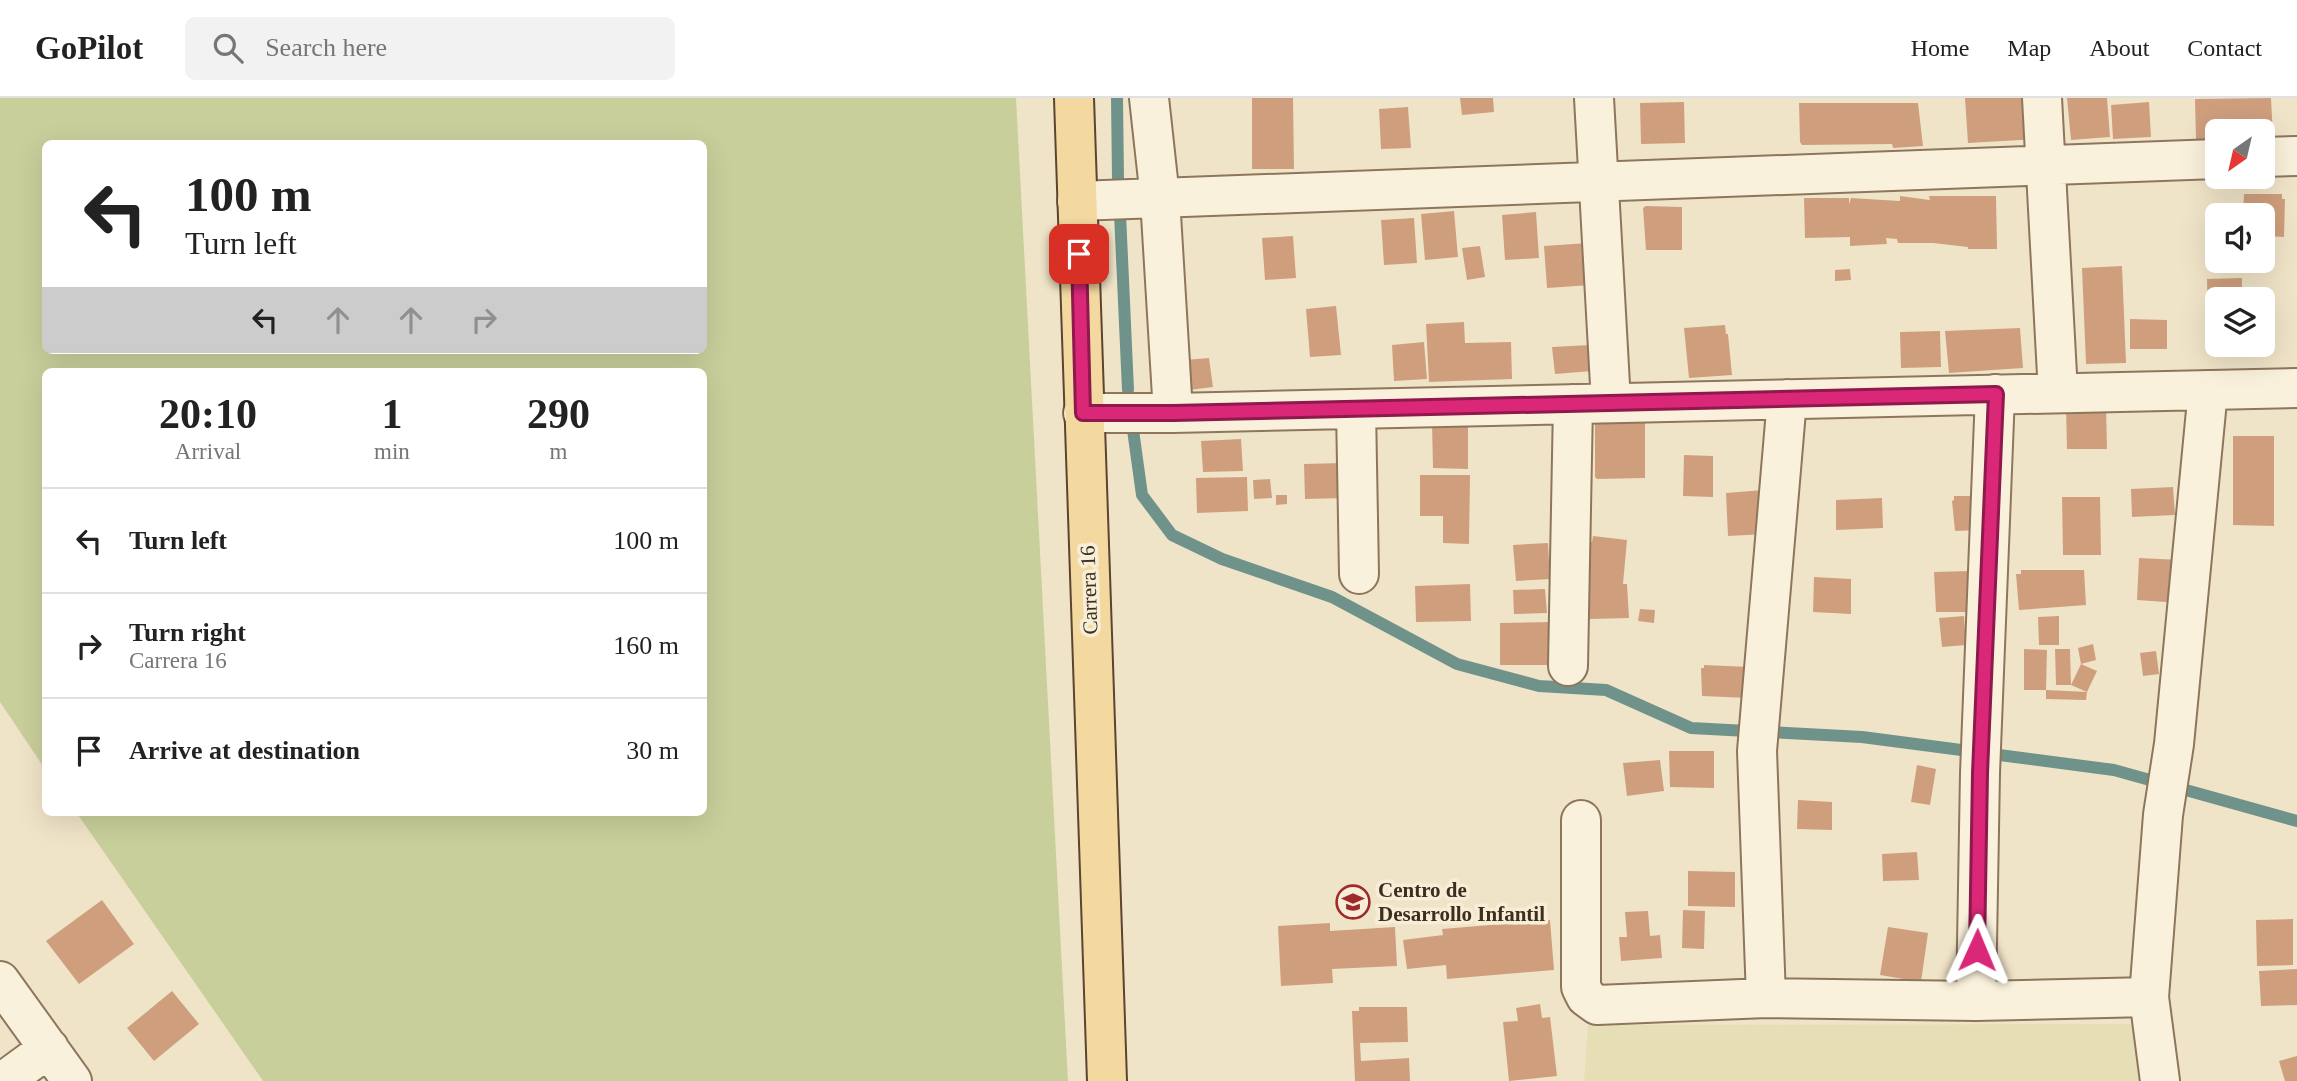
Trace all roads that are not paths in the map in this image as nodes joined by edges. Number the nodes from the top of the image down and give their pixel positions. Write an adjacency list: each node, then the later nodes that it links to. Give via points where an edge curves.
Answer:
1 (1074, 98): 11 (main road, Carrera 16)
2 (1149, 98): 10 (street)
3 (1594, 98): 9 (street)
4 (2042, 98): 8 (street)
5 (2297, 156): 6 (street)
6 (2275, 157)
7 (2205, 159): 8 (street)
8 (2046, 164): 9 (street); 14 (street)
9 (1599, 181): 10 (street); 17 (street)
10 (1160, 198): 11 (street); 21 (street)
11 (1077, 201): 20 (main road, Carrera 16)
12 (2297, 388): 13 (street)
13 (2208, 390): 14 (street); 26 (street, via 2163,815)
14 (2058, 393): 15 (street)
15 (1996, 394): 16 (street); 28 (street)
16 (1787, 399): 17 (street); 27 (street, via 1757,751)
17 (1611, 403): 18 (street)
18 (1573, 404): 19 (street); 23 (street)
19 (1356, 409): 21 (street); 22 (street)
20 (1083, 413): 21 (street); 32 (main road, Carrera 16)
21 (1173, 413)
22 (1359, 574)
23 (1568, 666)
24 (1581, 820): 27 (street, via 1581,987 1586,997 1604,1006)
25 (0, 981): 29 (street)
26 (2149, 997): 28 (street); 33 (street)
27 (1766, 998): 28 (street)
28 (1976, 1000)
29 (49, 1048): 30 (street); 31 (street)
30 (4, 1081)
31 (72, 1081)
32 (1107, 1081)
33 (2160, 1081)

